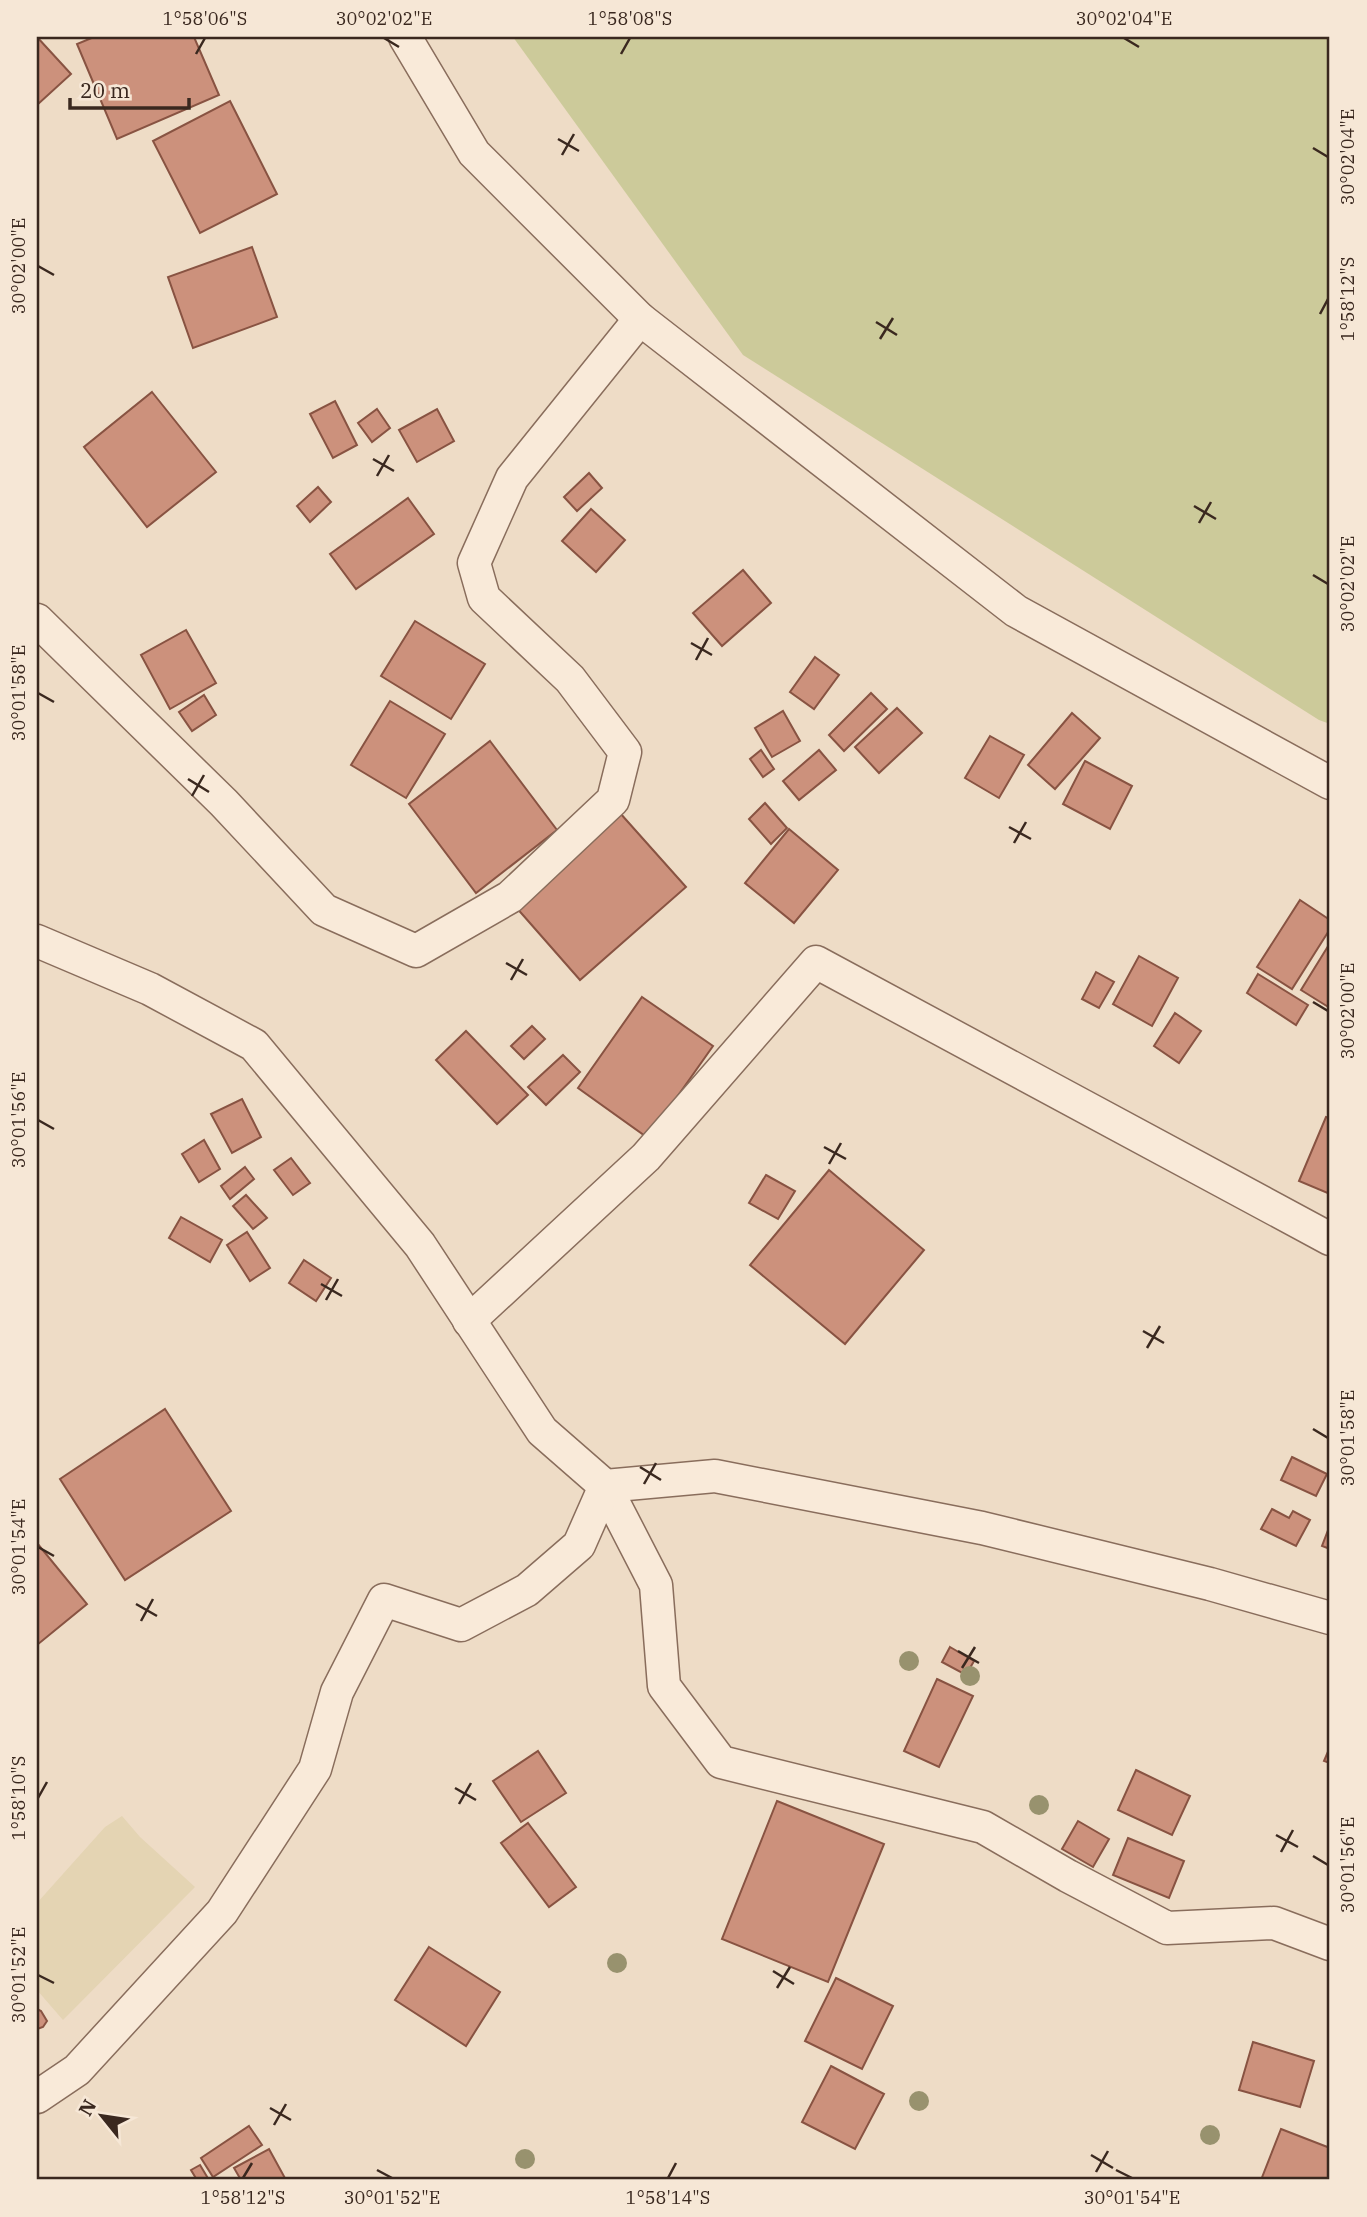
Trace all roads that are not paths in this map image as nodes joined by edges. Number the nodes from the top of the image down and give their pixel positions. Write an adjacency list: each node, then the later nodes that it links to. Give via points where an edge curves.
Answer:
1 (405, 37): 2 (street, via 474,153)
2 (640, 319): 3 (street, via 512,478 474,563 484,598 570,679 625,751 613,800 510,897 416,951 324,910 224,803); 4 (street, via 1016,611)
3 (37, 620)
4 (1330, 783)
5 (37, 942): 7 (street, via 150,989 254,1045 420,1245)
6 (1330, 1239): 7 (street, via 816,962 646,1157)
7 (469, 1321): 8 (street, via 542,1431)
8 (605, 1486): 9 (street, via 715,1476 982,1528); 10 (street, via 656,1585 664,1686 721,1762 983,1827 1167,1927 1274,1923); 11 (street, via 579,1545 527,1590 461,1625 384,1600 337,1692 316,1769 222,1912 77,2070)
9 (1330, 1618)
10 (1330, 1944)
11 (37, 2097)

